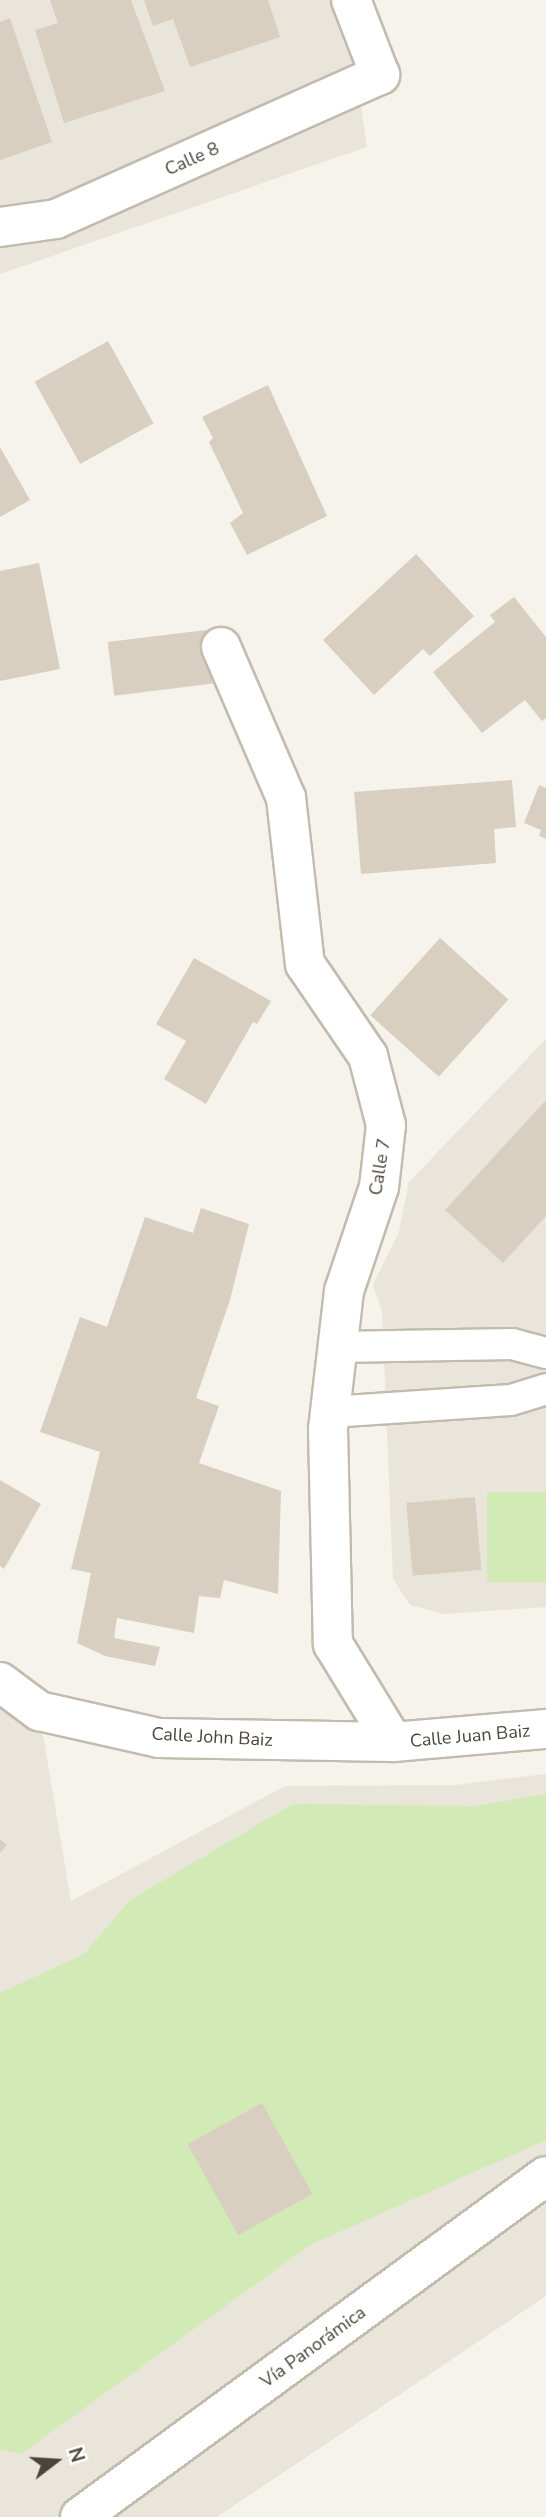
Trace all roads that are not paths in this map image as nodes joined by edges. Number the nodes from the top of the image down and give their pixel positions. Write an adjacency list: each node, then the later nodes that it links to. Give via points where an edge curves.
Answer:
1 (351, 0): 2 (street, Calle 8, via 380,75 56,219)
2 (0, 228)
3 (221, 647): 4 (street, Calle 7, via 286,799 305,964 368,1056 386,1125 379,1187 344,1291)
4 (336, 1347): 5 (lane, via 512,1344); 7 (street, Calle 7)
5 (546, 1353)
6 (546, 1389): 7 (lane, via 511,1400)
7 (330, 1412): 10 (street, Calle 7, via 333,1644)
8 (0, 1682): 10 (street, Calle John Baiz, via 39,1711 159,1738)
9 (546, 1729): 10 (street, Calle Juan Baiz)
10 (393, 1742)
11 (546, 2176): 12 (street, Vía Panorámica)
12 (80, 2517)

